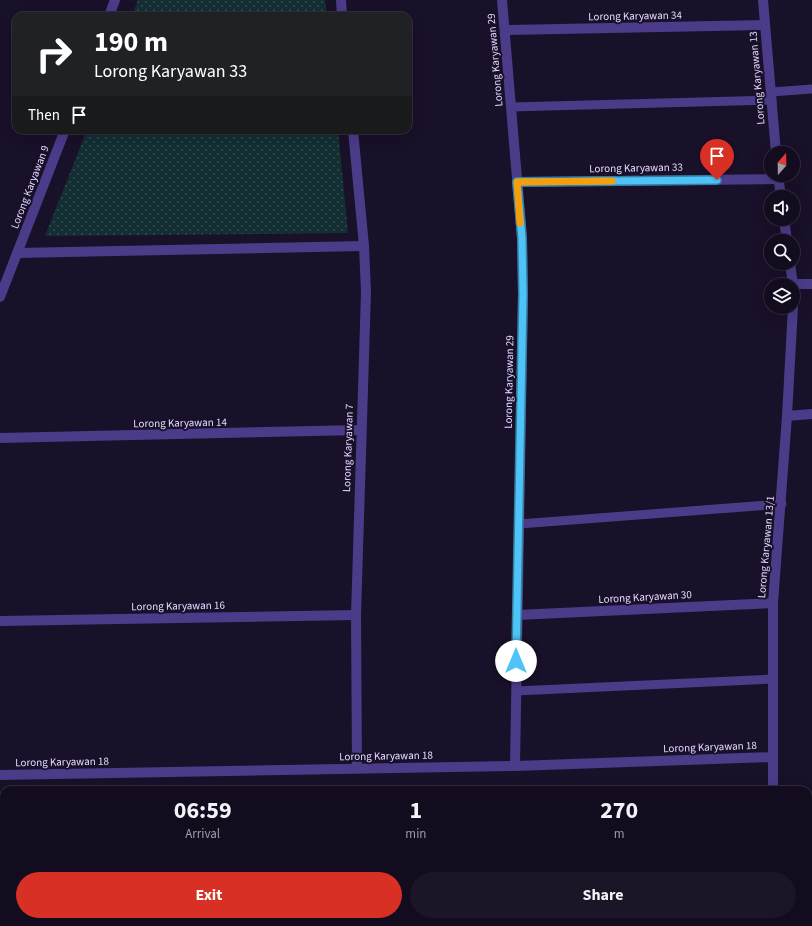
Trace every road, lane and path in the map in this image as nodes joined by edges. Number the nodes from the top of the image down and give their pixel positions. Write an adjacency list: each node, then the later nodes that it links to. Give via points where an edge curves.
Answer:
1 (116, 0): 5 (street)
2 (341, 0): 6 (street)
3 (502, 0): 8 (street, Lorong Karyawan 29)
4 (762, 0): 7 (street, Lorong Karyawan 13)
5 (111, 12)
6 (342, 12)
7 (764, 25): 8 (street, Lorong Karyawan 34); 10 (street, Lorong Karyawan 13)
8 (505, 30): 11 (street, Lorong Karyawan 29)
9 (812, 89): 10 (lane)
10 (771, 96): 11 (lane); 14 (street, Lorong Karyawan 13)
11 (511, 107): 16 (street, Lorong Karyawan 29)
12 (63, 134): 18 (street, Lorong Karyawan 9)
13 (353, 134): 17 (street, Lorong Karyawan 7)
14 (775, 146)
15 (764, 177): 16 (street, Lorong Karyawan 33)
16 (517, 182): 28 (street, Lorong Karyawan 29, via 523,294)
17 (364, 246): 18 (street); 25 (street, Lorong Karyawan 7, via 366,292)
18 (17, 252): 21 (street, Lorong Karyawan 9)
19 (812, 284): 20 (street)
20 (800, 285)
21 (0, 297)
22 (793, 314): 24 (street, Lorong Karyawan 13/1)
23 (812, 414): 24 (street)
24 (787, 416): 27 (street, Lorong Karyawan 13/1)
25 (360, 430): 26 (street, Lorong Karyawan 14); 30 (street, Lorong Karyawan 7)
26 (0, 438)
27 (782, 504): 28 (lane); 29 (street, Lorong Karyawan 13/1)
28 (519, 524): 31 (street, Lorong Karyawan 29)
29 (773, 603): 31 (street, Lorong Karyawan 30); 33 (street, Lorong Karyawan 13/1)
30 (356, 615): 32 (street, Lorong Karyawan 16); 37 (street, Lorong Karyawan 7)
31 (517, 615): 34 (street, Lorong Karyawan 29)
32 (0, 621)
33 (772, 679): 34 (lane); 35 (street, Lorong Karyawan 13/1)
34 (516, 691): 36 (street, Lorong Karyawan 29)
35 (773, 757): 36 (street, Lorong Karyawan 18); 39 (street, Lorong Karyawan 13/1)
36 (515, 766): 37 (street, Lorong Karyawan 18)
37 (357, 768): 38 (street, Lorong Karyawan 18)
38 (0, 775)
39 (773, 786)

